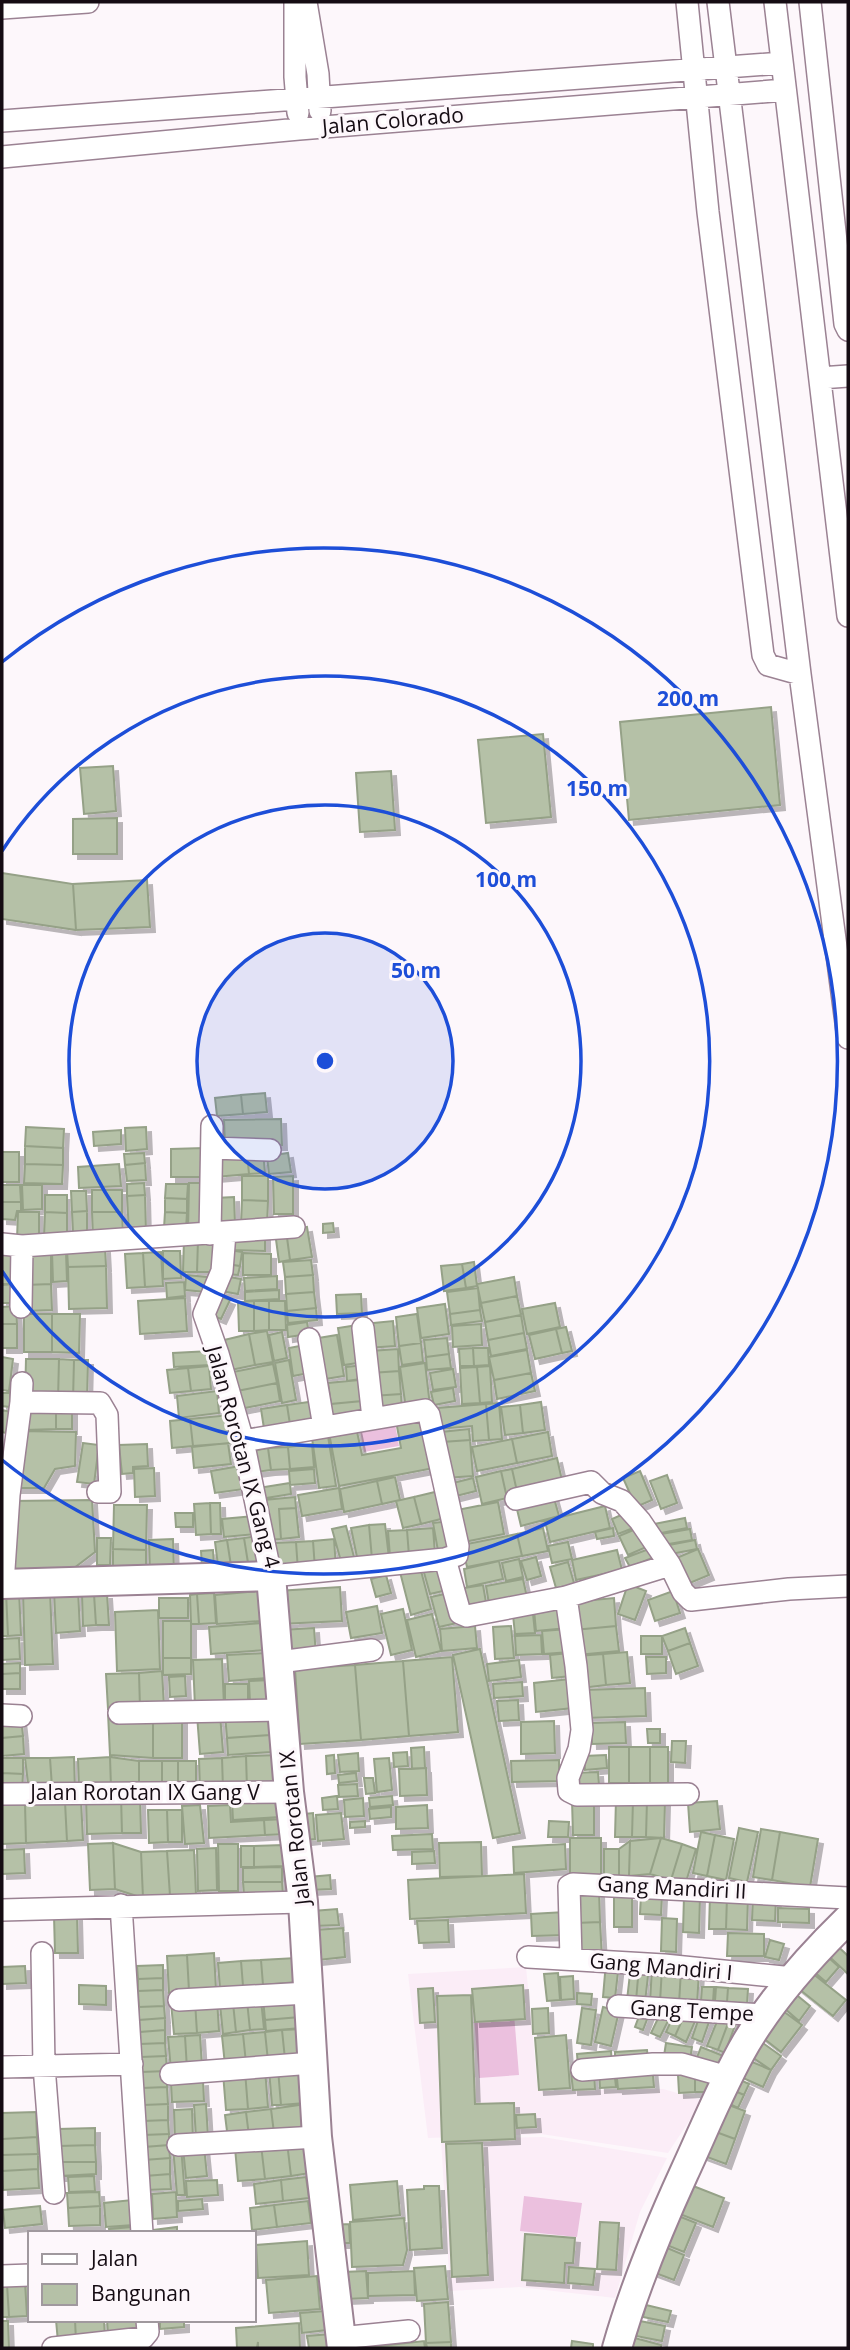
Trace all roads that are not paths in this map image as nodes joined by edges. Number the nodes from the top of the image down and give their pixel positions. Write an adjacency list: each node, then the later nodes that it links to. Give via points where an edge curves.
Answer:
1 (88, 2): 8 (street)
2 (295, 2): 18 (street)
3 (306, 2): 16 (street)
4 (687, 2): 12 (street)
5 (718, 2): 11 (street)
6 (775, 2): 10 (street)
7 (810, 2): 23 (street)
8 (40, 4): 9 (street)
9 (2, 8)
10 (773, 64): 11 (street, Jalan Colorado); 13 (street)
11 (731, 67): 12 (street, Jalan Colorado); 15 (street)
12 (693, 69): 14 (street, Jalan Colorado); 17 (street)
13 (776, 91): 15 (street, Jalan Colorado); 25 (street)
14 (355, 94): 16 (street, Jalan Colorado); 20 (street)
15 (734, 95): 17 (street, Jalan Colorado); 26 (street)
16 (320, 97): 18 (street, Jalan Colorado); 21 (street)
17 (696, 97): 20 (street, Jalan Colorado); 27 (street)
18 (296, 99): 19 (street, Jalan Colorado); 21 (street)
19 (2, 121)
20 (357, 124): 21 (street, Jalan Colorado)
21 (309, 128): 22 (street, Jalan Colorado)
22 (2, 157)
23 (848, 330)
24 (848, 376): 25 (street)
25 (820, 378): 28 (street)
26 (766, 403): 27 (street); 29 (street)
27 (732, 410): 29 (street, via 764,662)
28 (848, 616)
29 (800, 674): 30 (street)
30 (848, 1038)
31 (212, 1126): 32 (street, Jalan Rorotan IX Gang 4)
32 (212, 1148): 33 (street); 35 (street, Jalan Rorotan IX Gang 4)
33 (270, 1150)
34 (294, 1227): 35 (street)
35 (217, 1233): 36 (street); 42 (street, Jalan Rorotan IX Gang 4, via 222,1271 204,1314)
36 (12, 1245): 37 (street)
37 (21, 1307)
38 (363, 1328): 40 (street)
39 (309, 1339): 41 (street)
40 (373, 1418): 41 (street); 46 (street, via 423,1410 429,1415 458,1546 457,1555)
41 (324, 1427): 42 (street)
42 (243, 1441): 48 (street, Jalan Rorotan IX Gang 4)
43 (7, 1465): 44 (street, via 21,1393 100,1404 107,1415 110,1492); 49 (street)
44 (98, 1492)
45 (516, 1499): 47 (street, via 591,1482 602,1493 622,1501)
46 (445, 1559): 48 (street, Jalan Rorotan IX Gang 4); 51 (street, via 462,1615)
47 (670, 1564): 50 (street, via 691,1600); 51 (street)
48 (271, 1576): 49 (street); 53 (street, Jalan Rorotan IX)
49 (3, 1584)
50 (848, 1586)
51 (566, 1597): 58 (street, via 582,1730 568,1778 569,1791 577,1795)
52 (372, 1650): 53 (street)
53 (279, 1662): 54 (street, Jalan Rorotan IX)
54 (283, 1710): 55 (street); 56 (street, Jalan Rorotan IX)
55 (119, 1713)
56 (289, 1792): 57 (street, Jalan Rorotan IX Gang V); 60 (street, Jalan Rorotan IX)
57 (2, 1794)
58 (688, 1794)
59 (848, 1898): 66 (street, Gang Mandiri II, via 573,1884 569,1886)
60 (303, 1902): 61 (street); 68 (street, Jalan Rorotan IX)
61 (121, 1905): 62 (street); 73 (street)
62 (2, 1910)
63 (848, 1919): 67 (street)
64 (42, 1953): 74 (street)
65 (528, 1957): 66 (street, Gang Mandiri I)
66 (571, 1959): 67 (street, Gang Mandiri I)
67 (793, 1978): 71 (street)
68 (308, 1993): 69 (street); 72 (street, Jalan Rorotan IX)
69 (179, 2000)
70 (618, 2006): 71 (street, Gang Tempe)
71 (765, 2015): 78 (street)
72 (313, 2063): 77 (street); 79 (street, Jalan Rorotan IX)
73 (132, 2064): 74 (street); 82 (street)
74 (44, 2066): 75 (street); 81 (street)
75 (2, 2067)
76 (582, 2070): 78 (street, via 682,2064)
77 (171, 2074)
78 (728, 2077): 89 (street, via 665,2215)
79 (317, 2137): 80 (street); 87 (street, Jalan Rorotan IX)
80 (178, 2145)
81 (54, 2193)
82 (142, 2231)
83 (28, 2275): 84 (street)
84 (2, 2276)
85 (147, 2322): 88 (street, via 143,2339)
86 (409, 2331): 87 (street)
87 (341, 2343)
88 (53, 2348)
89 (617, 2348)

